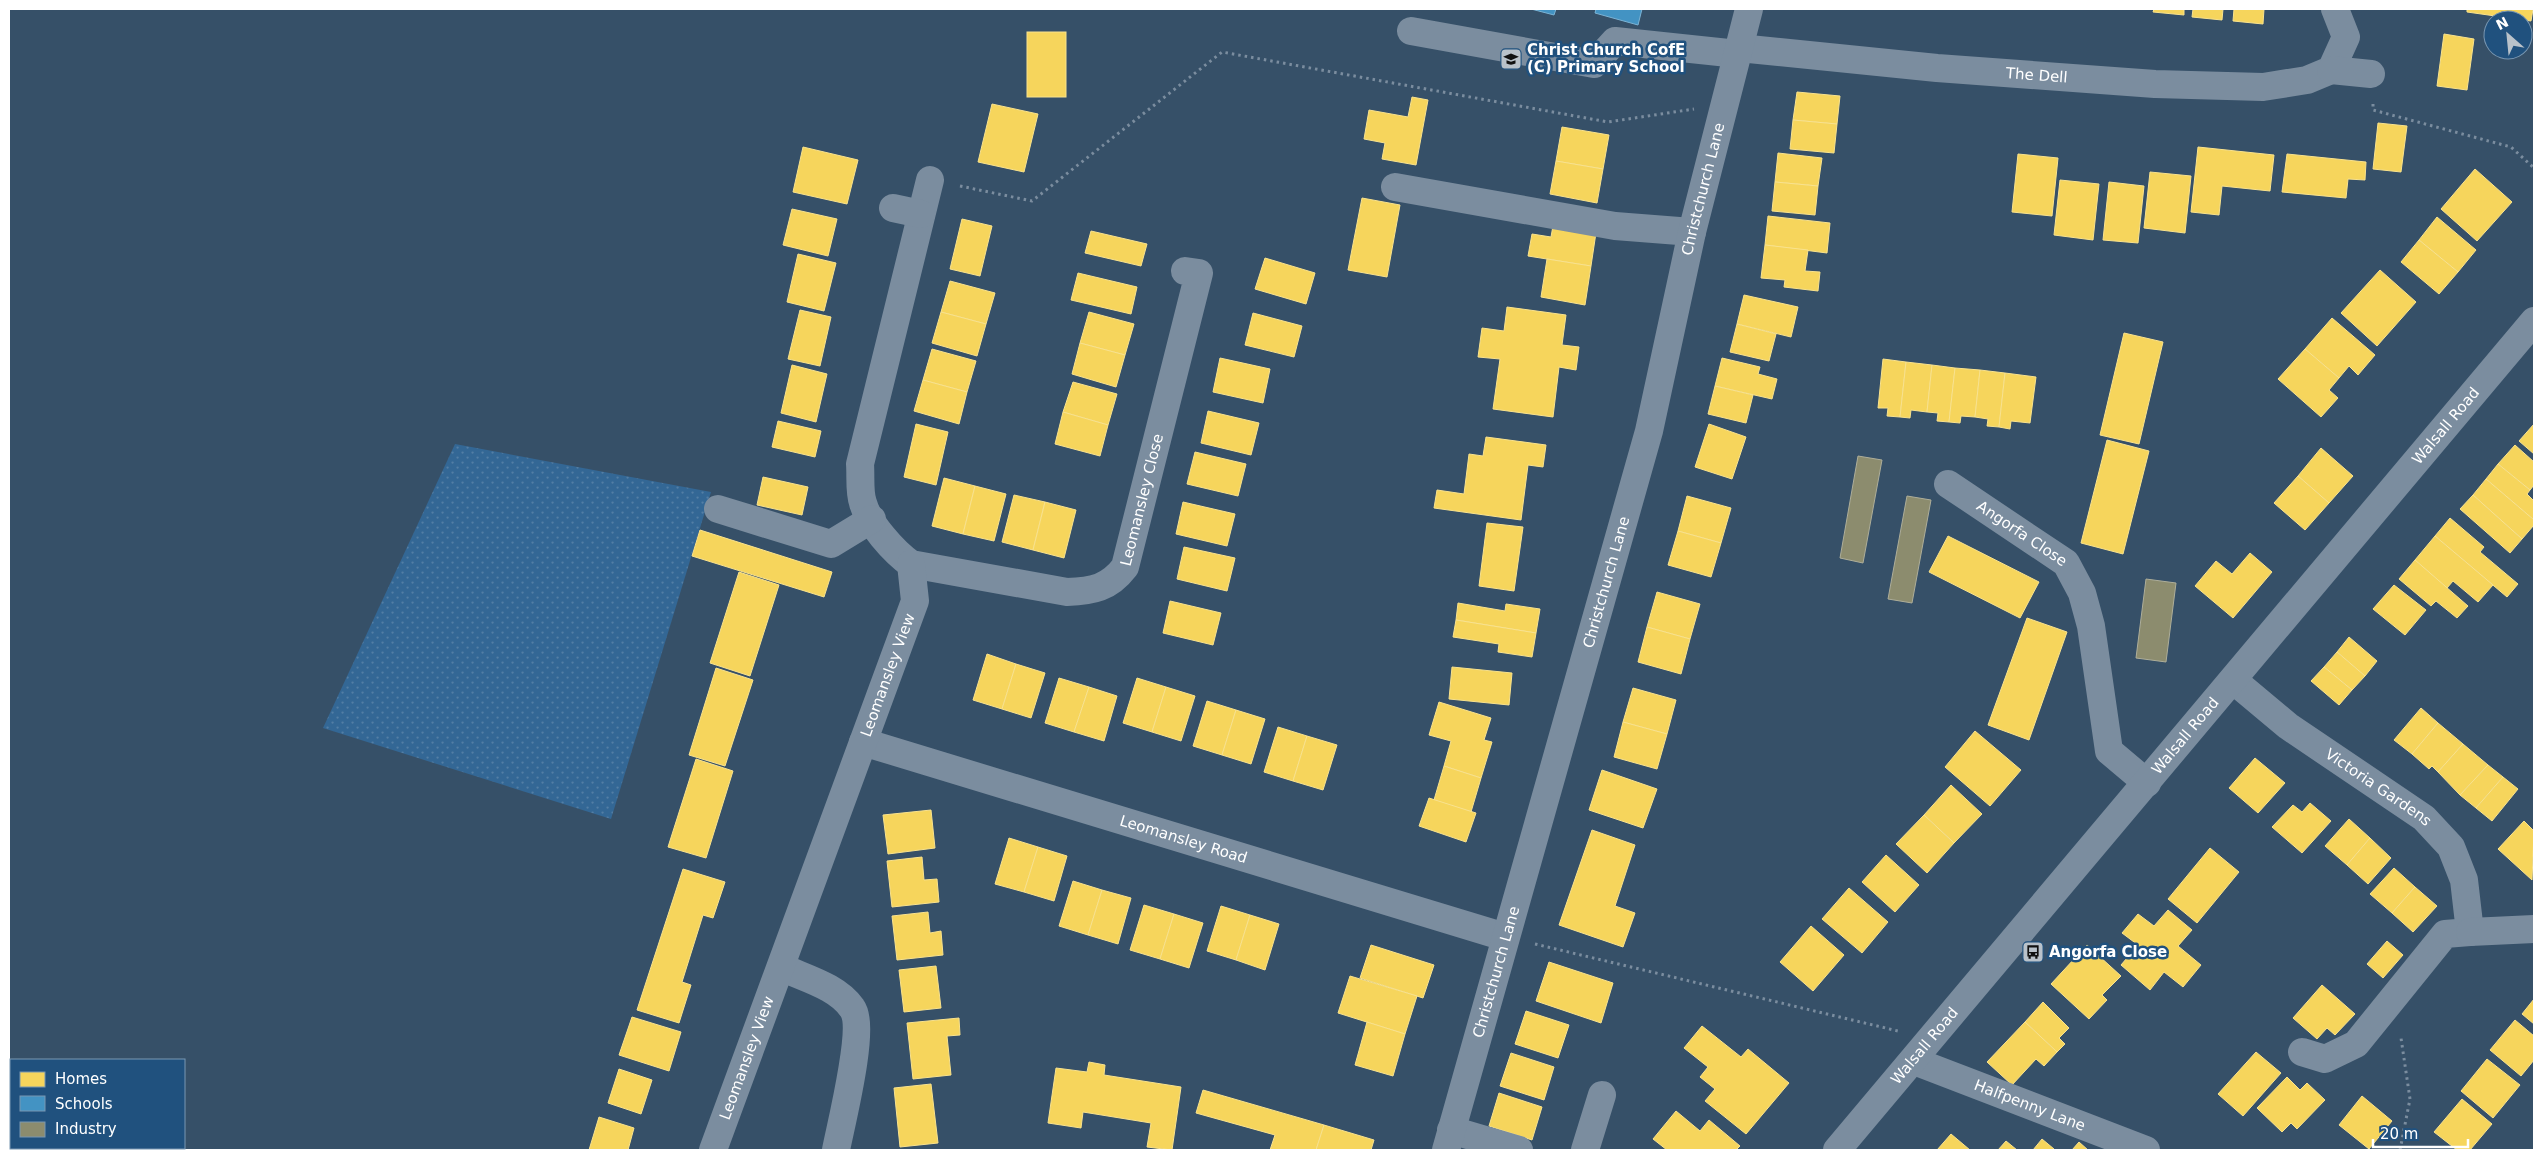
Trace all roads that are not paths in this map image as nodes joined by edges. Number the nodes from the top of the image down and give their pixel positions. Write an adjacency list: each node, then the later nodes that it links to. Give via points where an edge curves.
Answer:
1 (1749, 9): 4 (street, Christchurch Lane)
2 (2335, 9): 5 (street, via 2346,37)
3 (1411, 31): 4 (street, The Dell, via 1594,64 1615,41)
4 (1738, 51): 5 (street, The Dell, via 2155,84 2263,87 2307,80); 11 (street, Christchurch Lane)
5 (2332, 70): 6 (street, The Dell)
6 (2371, 74)
7 (930, 180): 10 (street)
8 (1395, 187): 11 (street, via 1615,226)
9 (893, 208): 10 (street)
10 (921, 214): 16 (street, via 860,464 863,504)
11 (1692, 232): 23 (street, Christchurch Lane, via 1649,432)
12 (1199, 273): 17 (street, Leomansley Close, via 1125,567 1115,580 1087,591 1067,592)
13 (2534, 320): 18 (street, Walsall Road)
14 (1948, 484): 20 (street, Angorfa Close, via 2066,563 2082,593 2091,626 2108,751)
15 (718, 509): 16 (street, via 831,544)
16 (872, 520): 17 (street, via 882,537)
17 (911, 564): 19 (street, Leomansley View, via 915,601)
18 (2233, 680): 20 (street, Walsall Road); 22 (street, Victoria Gardens, via 2288,726 2424,818 2451,847 2464,880)
19 (863, 742): 23 (street, Leomansley Road); 24 (street, Leomansley View)
20 (2147, 783): 26 (street, Walsall Road)
21 (2534, 930): 22 (street)
22 (2470, 932): 25 (street, via 2356,1044 2324,1058)
23 (1505, 937): 28 (street, Christchurch Lane)
24 (781, 967): 29 (street, Leomansley View); 30 (street, via 838,993 854,1010 858,1037)
25 (2302, 1052)
26 (1914, 1061): 33 (street, Walsall Road); 34 (street, Halfpenny Lane)
27 (1602, 1095): 32 (street)
28 (1448, 1140): 31 (street)
29 (713, 1150)
30 (836, 1150)
31 (1518, 1150)
32 (1585, 1150)
33 (1837, 1150)
34 (2146, 1150)

